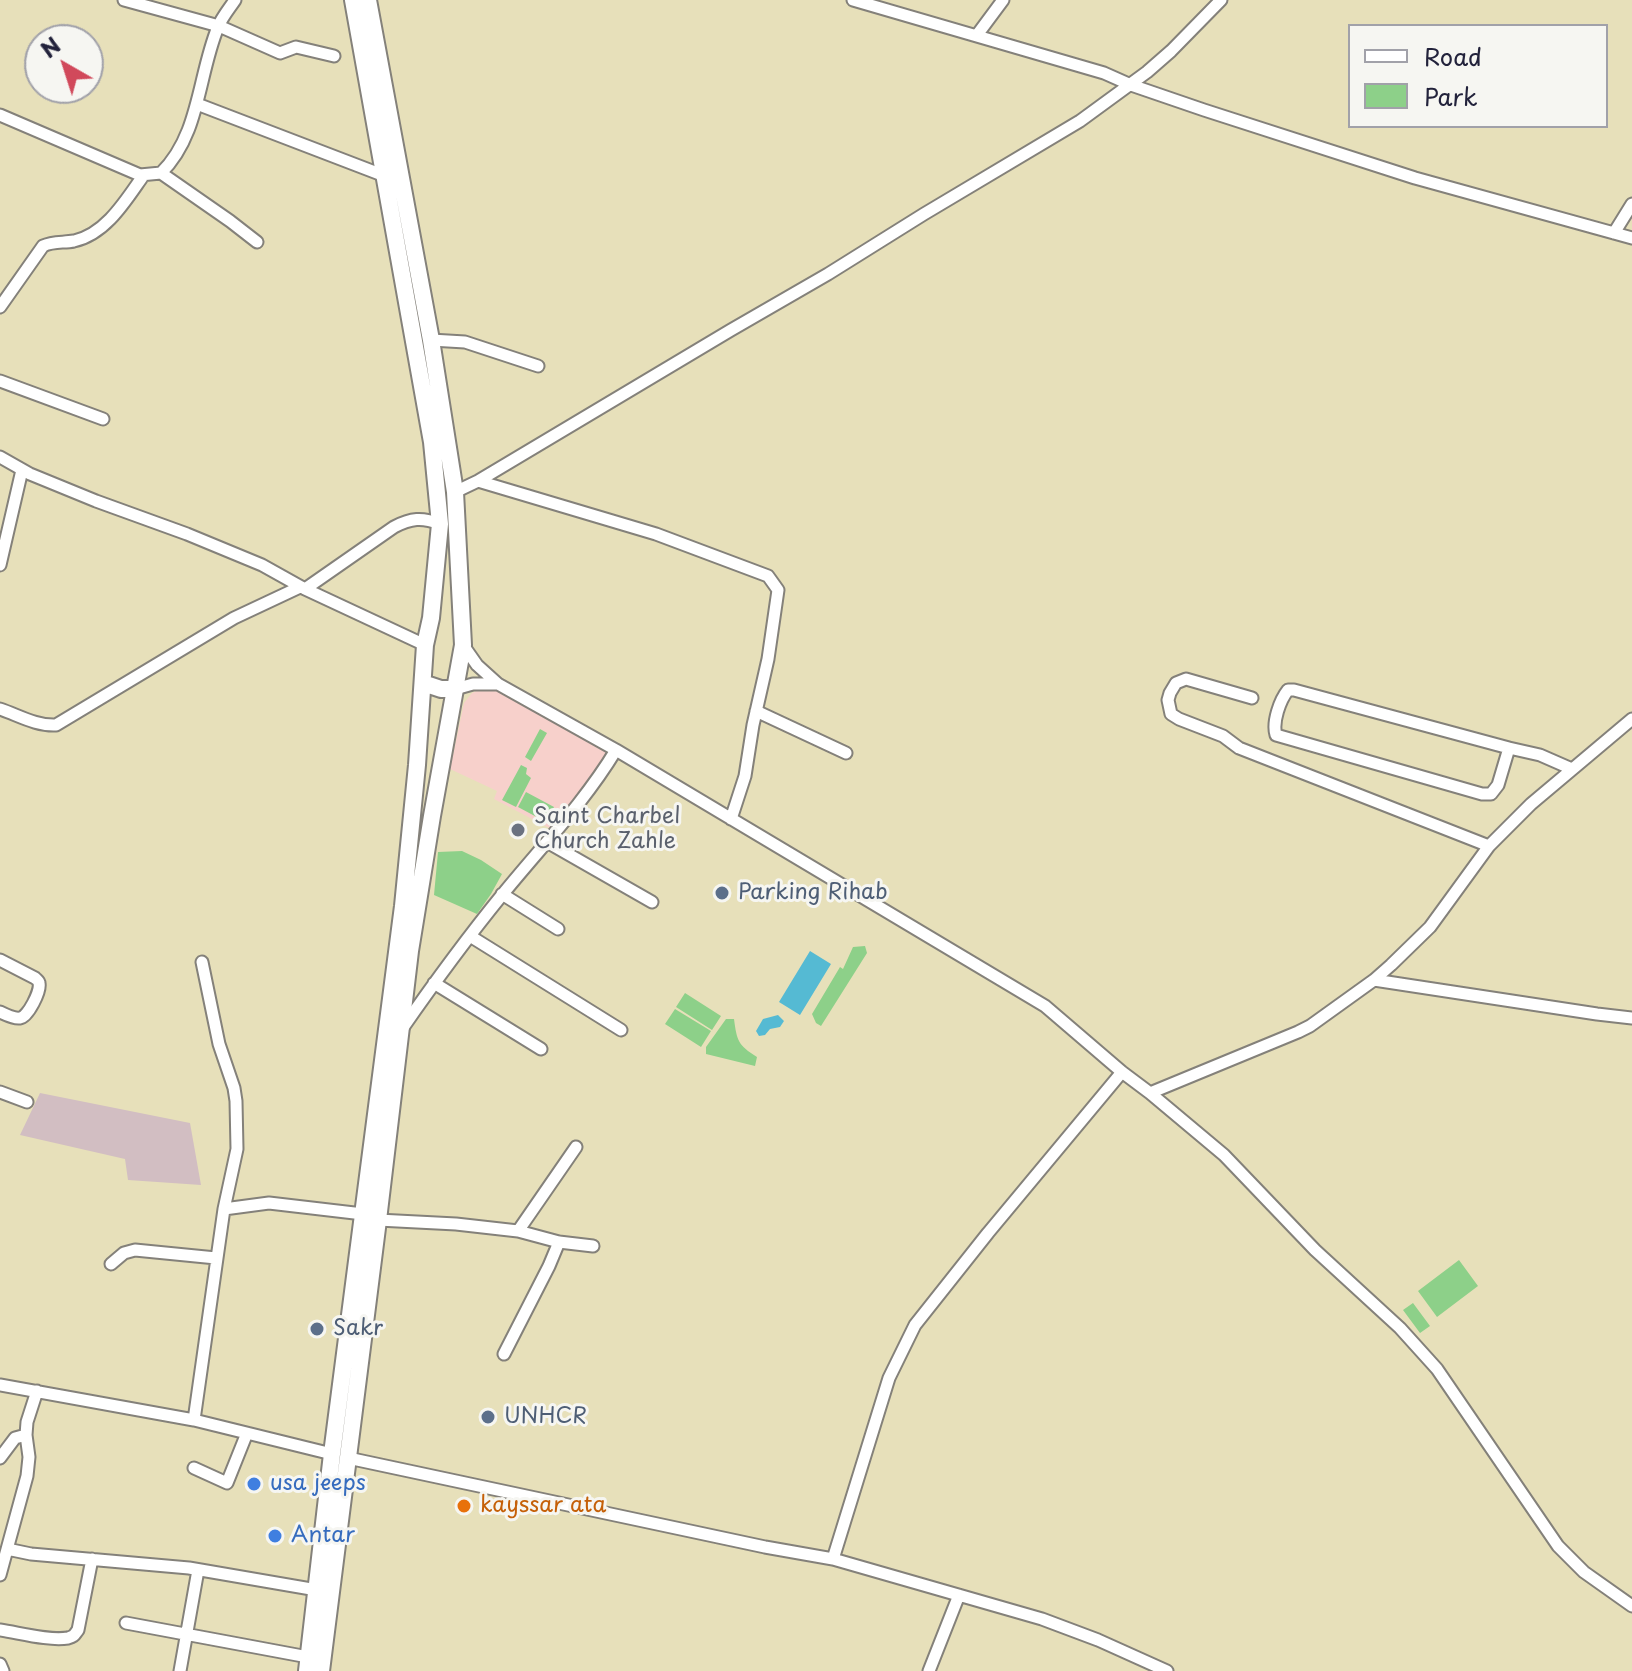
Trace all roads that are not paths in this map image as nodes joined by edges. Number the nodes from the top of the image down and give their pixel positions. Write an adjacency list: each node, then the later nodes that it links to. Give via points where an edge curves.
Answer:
1 (235, 0): 8 (street)
2 (353, 0): 16 (highway)
3 (368, 0): 22 (highway)
4 (853, 0): 9 (street)
5 (1003, 0): 9 (street)
6 (1221, 0): 11 (street)
7 (132, 1): 8 (street)
8 (219, 26): 10 (street, via 280,53 296,47); 12 (street)
9 (977, 35): 11 (street)
10 (334, 56)
11 (1131, 85): 18 (street, via 1415,178); 28 (street, via 828,274)
12 (197, 104): 14 (street, via 178,153); 16 (street)
13 (0, 115): 15 (street)
14 (161, 173): 15 (street); 20 (street)
15 (143, 176): 21 (street, via 114,215 93,232 43,246)
16 (385, 176): 30 (highway, via 432,442)
17 (1632, 204): 18 (street)
18 (1614, 233): 19 (street)
19 (1632, 238)
20 (257, 242)
21 (0, 307)
22 (431, 340): 23 (street, via 465,342); 29 (highway)
23 (538, 366)
24 (0, 381): 25 (street)
25 (103, 419)
26 (0, 457): 27 (street)
27 (22, 470): 31 (street); 32 (street, via 262,565)
28 (478, 481): 29 (street); 42 (street, via 656,534 768,576 778,590)
29 (455, 492): 34 (highway)
30 (440, 524): 32 (street, via 408,519); 33 (highway)
31 (0, 565)
32 (302, 588): 35 (street); 41 (street, via 234,618 56,725)
33 (431, 618): 34 (highway, via 450,613); 35 (highway)
34 (463, 621): 36 (highway)
35 (425, 645): 37 (highway)
36 (463, 645): 38 (street); 39 (highway)
37 (423, 683): 39 (highway); 70 (highway)
38 (498, 684): 39 (street); 45 (street)
39 (455, 689): 61 (highway, via 415,916)
40 (1252, 698): 50 (street, via 1186,679 1176,683 1168,700 1174,716 1239,748)
41 (0, 709)
42 (756, 711): 46 (street); 48 (street)
43 (1632, 719): 47 (street)
44 (1509, 748): 44 (street, via 1294,690 1283,697 1274,727 1276,735 1482,794 1491,794 1498,785); 47 (street)
45 (616, 750): 48 (street); 49 (street)
46 (846, 753)
47 (1572, 769): 50 (street)
48 (731, 819): 64 (street, via 1045,1006)
49 (547, 842): 51 (street); 52 (street)
50 (1489, 846): 57 (street, via 1430,927)
51 (502, 894): 53 (street); 54 (street)
52 (652, 902)
53 (558, 929)
54 (470, 936): 58 (street); 62 (street)
55 (0, 960): 59 (street, via 35,978 40,988 28,1015 17,1018)
56 (202, 962): 69 (street, via 236,1101 237,1149)
57 (1374, 980): 60 (street); 66 (street, via 1310,1026)
58 (434, 983): 61 (street); 63 (street)
59 (0, 1012)
60 (1632, 1018)
61 (402, 1029): 70 (highway)
62 (621, 1030)
63 (541, 1049)
64 (1122, 1072): 66 (street); 87 (street, via 915,1325 889,1378)
65 (0, 1092): 67 (street)
66 (1150, 1093): 92 (street, via 1224,1155 1400,1328 1437,1369 1558,1546)
67 (27, 1102)
68 (576, 1147): 71 (street)
69 (224, 1209): 70 (street, via 269,1203); 74 (street)
70 (371, 1217): 71 (street); 82 (highway)
71 (518, 1231): 72 (street)
72 (559, 1242): 73 (street); 76 (street)
73 (593, 1246)
74 (216, 1258): 75 (street, via 135,1250); 79 (street)
75 (111, 1264)
76 (504, 1354)
77 (0, 1385): 78 (street)
78 (37, 1391): 79 (street); 81 (street)
79 (194, 1420): 80 (street)
80 (247, 1433): 82 (street); 84 (street, via 227,1483)
81 (26, 1435): 83 (street, via 15,1438); 85 (street, via 27,1476)
82 (340, 1456): 87 (street); 90 (highway); 100 (highway)
83 (0, 1458)
84 (194, 1468)
85 (7, 1549): 86 (street); 89 (street)
86 (92, 1559): 88 (street); 94 (street, via 74,1636)
87 (833, 1559): 91 (street)
88 (198, 1570): 90 (street); 95 (street)
89 (0, 1575)
90 (317, 1590): 97 (highway)
91 (959, 1595): 101 (street); 102 (street, via 1042,1619)
92 (1632, 1606)
93 (126, 1623): 95 (street)
94 (0, 1630)
95 (186, 1636): 97 (street); 99 (street)
96 (0, 1664): 98 (street)
97 (308, 1664)
98 (3, 1671)
99 (180, 1671)
100 (321, 1671)
101 (929, 1671)
102 (1167, 1671)

